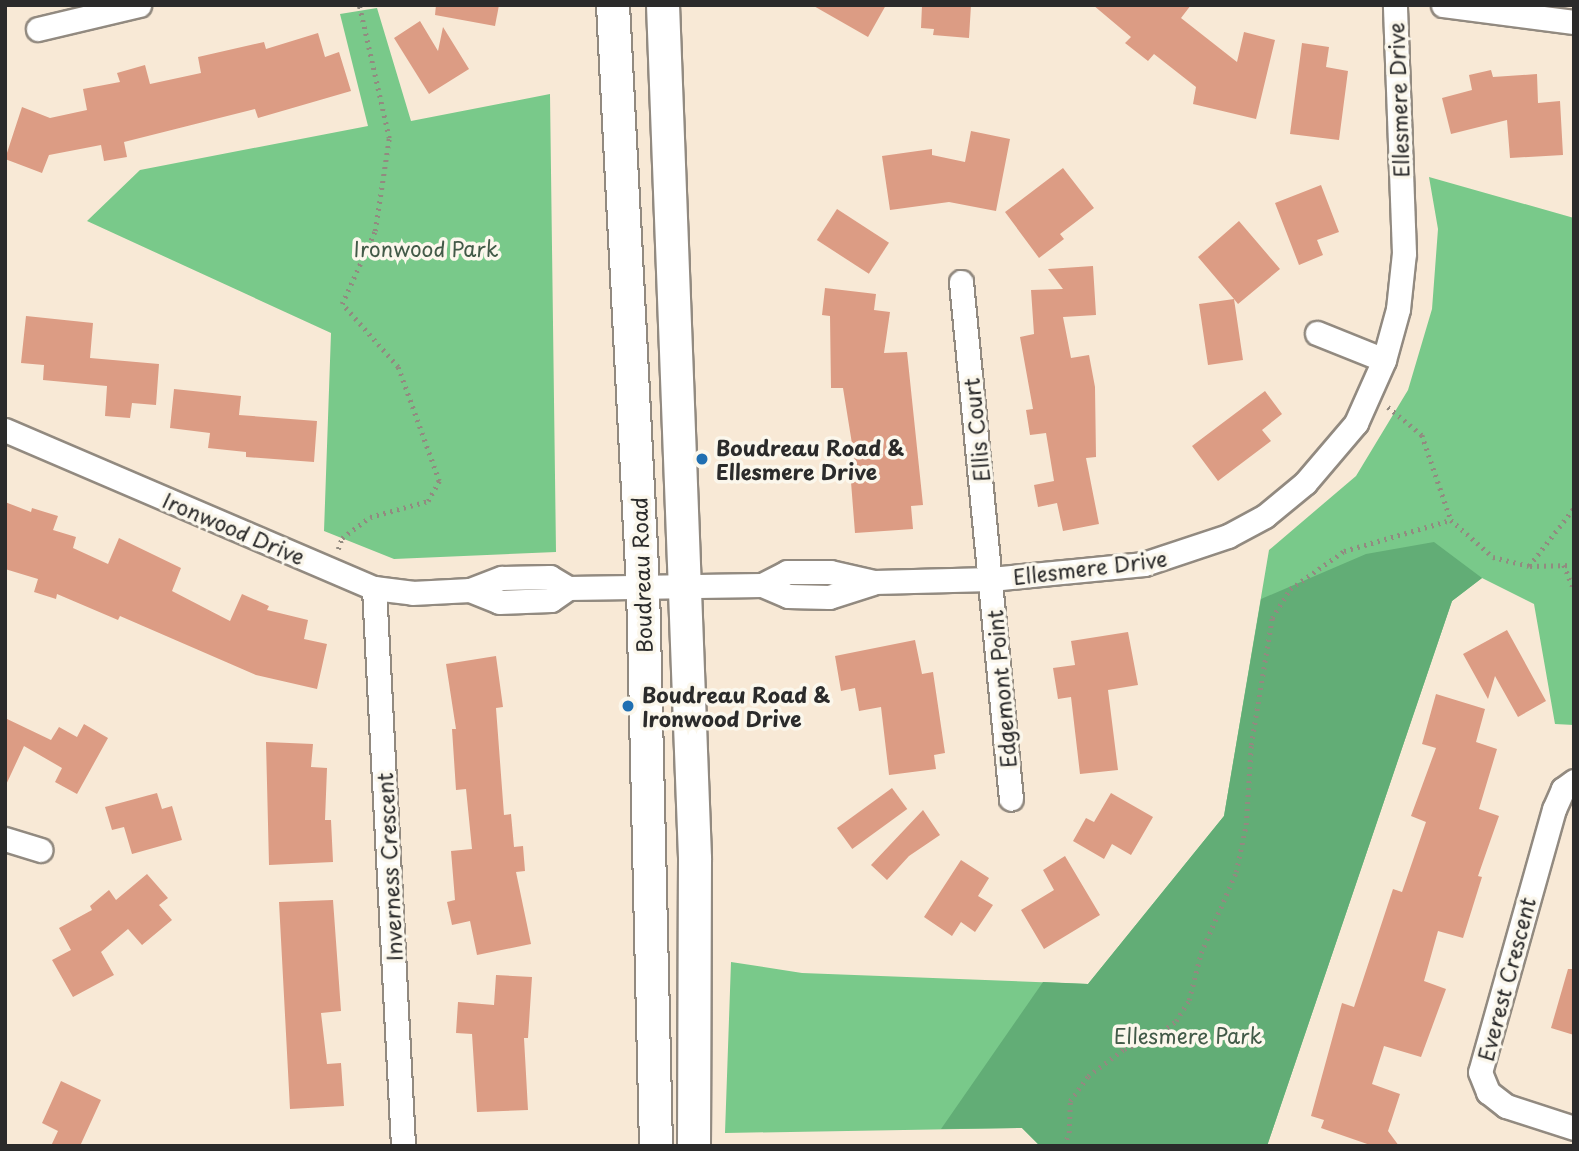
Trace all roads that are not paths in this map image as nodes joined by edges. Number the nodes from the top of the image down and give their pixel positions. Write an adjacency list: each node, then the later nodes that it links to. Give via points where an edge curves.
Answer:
1 (139, 5): 7 (street)
2 (613, 5): 13 (main road, Boudreau Road)
3 (663, 5): 14 (main road)
4 (1395, 5): 10 (street, Ellesmere Drive, via 1404,253 1398,309)
5 (1443, 5): 6 (street)
6 (1574, 22)
7 (38, 29)
8 (961, 282): 12 (street, Ellis Court)
9 (1317, 333): 10 (street)
10 (1384, 360): 12 (street, Ellesmere Drive, via 1344,441 1285,501 1245,527 1188,552 1144,564)
11 (5, 430): 15 (street, Ironwood Drive)
12 (990, 579): 14 (street, Ellesmere Drive, via 874,582 830,572 787,572 762,585); 17 (street, Edgemont Point)
13 (643, 587): 14 (street, Ellesmere Drive); 15 (street, Ironwood Drive, via 568,588 550,577 502,578 470,590 412,593); 22 (main road, Boudreau Road)
14 (688, 587): 23 (main road, via 695,873)
15 (374, 588): 21 (street, Inverness Crescent)
16 (1574, 781): 20 (street, Everest Crescent, via 1563,789 1554,809 1480,1072 1488,1092 1506,1106)
17 (1011, 799)
18 (5, 839): 19 (street)
19 (40, 850)
20 (1574, 1128)
21 (403, 1146)
22 (656, 1146)
23 (694, 1146)

